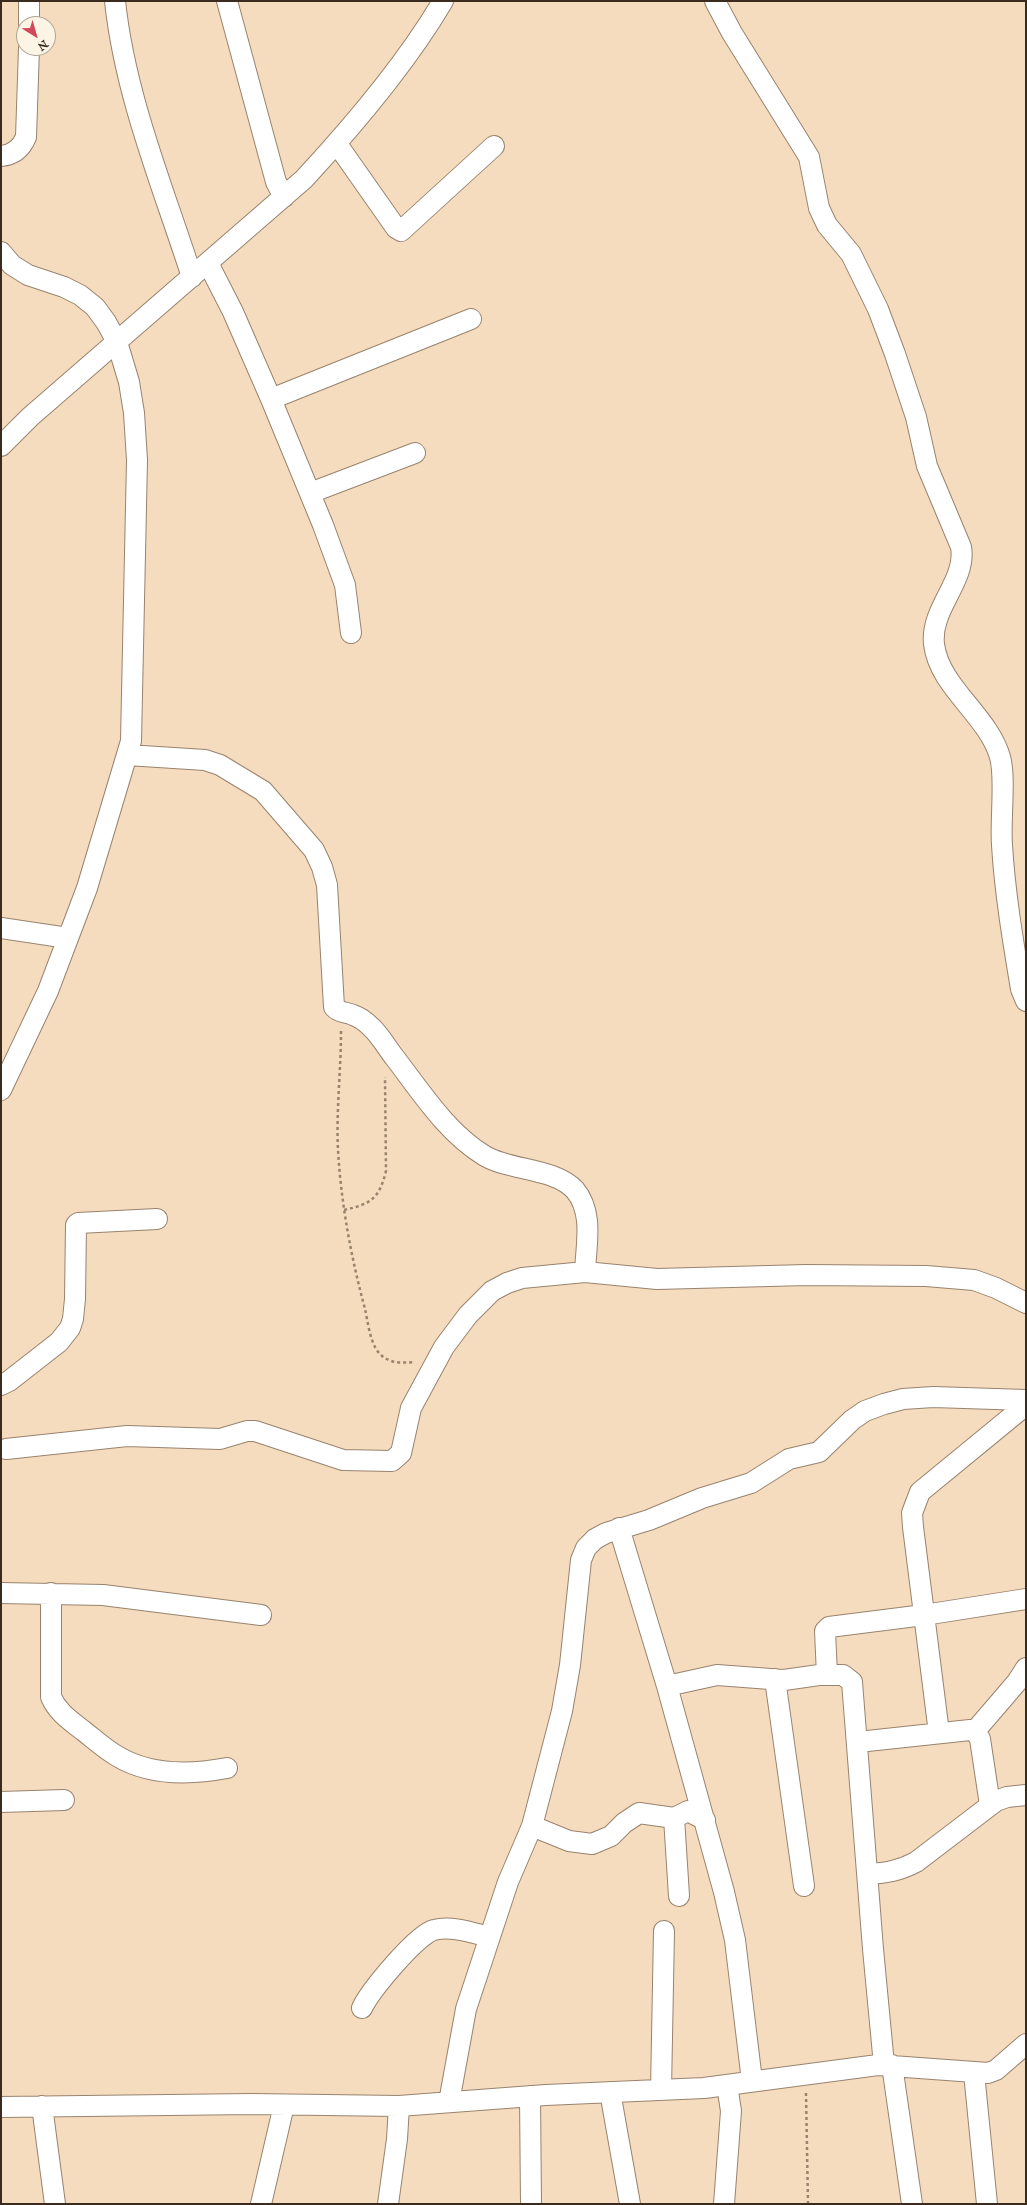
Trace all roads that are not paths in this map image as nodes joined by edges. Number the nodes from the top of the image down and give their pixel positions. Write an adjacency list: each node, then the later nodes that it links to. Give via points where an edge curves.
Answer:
1 (30, 1): 6 (street)
2 (114, 1): 14 (street, via 138,112)
3 (227, 1): 11 (street, via 276,182)
4 (443, 1): 8 (street, via 421,38)
5 (715, 1): 25 (street, via 808,157 819,208 827,225 851,254 878,309 916,418 927,466 961,546 959,570 937,616 934,643 943,672 988,729 1001,760 1002,844 1007,907 1021,989)
6 (29, 16)
7 (29, 56): 10 (street, via 26,138 17,150)
8 (337, 144): 9 (street, via 396,228 401,231); 11 (street)
9 (494, 146)
10 (1, 156)
11 (284, 197): 13 (street)
12 (1, 252): 16 (street, via 12,265 28,275 80,295 95,307)
13 (208, 263): 14 (street); 17 (street, via 233,312)
14 (192, 277): 16 (street)
15 (471, 319): 17 (street)
16 (117, 342): 18 (street, via 30,417); 22 (street, via 129,382 137,460 131,741)
17 (271, 399): 20 (street)
18 (1, 446)
19 (415, 453): 20 (street)
20 (310, 493): 21 (street, via 345,585)
21 (351, 633)
22 (127, 755): 24 (street); 28 (street, via 204,760 220,765 263,791 303,835 316,856 327,885 334,1007 341,1012 354,1015 371,1027 429,1104 471,1146 501,1163 543,1173 562,1180 574,1189 588,1216)
23 (1, 928): 24 (street)
24 (68, 938): 26 (street, via 48,991)
25 (1026, 1001)
26 (1, 1090)
27 (157, 1219): 30 (street, via 76,1225 75,1299 70,1328 59,1342)
28 (585, 1272): 29 (street, via 657,1279 806,1275 926,1276 974,1280); 33 (street, via 522,1278 492,1291 468,1315 444,1347 411,1408 401,1453 392,1461 342,1460 255,1431 220,1439 127,1436)
29 (1026, 1303)
30 (1, 1385)
31 (1026, 1400): 34 (street, via 933,1397 903,1399 884,1404 865,1411 852,1420 825,1447 813,1455 789,1459 751,1483 702,1498 649,1520)
32 (1026, 1405): 39 (street, via 934,1479 920,1492 914,1504 913,1527)
33 (6, 1449)
34 (619, 1528): 43 (street); 54 (street, via 595,1539 586,1548 581,1560 570,1665 562,1711)
35 (1, 1593): 36 (street)
36 (51, 1593): 38 (street, via 124,1597); 47 (street, via 51,1698 63,1715 117,1756 138,1765 178,1774)
37 (1026, 1599): 39 (street)
38 (261, 1615)
39 (924, 1615): 41 (street, via 829,1627 825,1631); 45 (street)
40 (1026, 1668): 44 (street)
41 (827, 1675): 42 (street); 46 (street, via 842,1675 852,1682)
42 (774, 1679): 43 (street, via 717,1675); 56 (street)
43 (667, 1686): 53 (street)
44 (975, 1731): 45 (street); 51 (street, via 980,1739)
45 (939, 1733): 46 (street)
46 (858, 1742): 55 (street)
47 (227, 1768)
48 (1026, 1795): 51 (street, via 1007,1797)
49 (64, 1800): 50 (street)
50 (1, 1802)
51 (990, 1805): 55 (street, via 916,1862 892,1873)
52 (674, 1818): 53 (street, via 688,1811); 54 (street, via 639,1813 611,1836 592,1844 569,1841); 57 (street)
53 (705, 1820): 64 (street, via 735,1940)
54 (532, 1826): 59 (street)
55 (868, 1874): 62 (street)
56 (804, 1886)
57 (679, 1896)
58 (664, 1931): 66 (street)
59 (489, 1936): 60 (street, via 446,1928 426,1933 372,1990); 69 (street, via 466,2008)
60 (362, 2008)
61 (1026, 2044): 63 (street, via 996,2070)
62 (888, 2065): 63 (street); 64 (street); 80 (street)
63 (974, 2073): 81 (street)
64 (752, 2081): 65 (street)
65 (728, 2084): 66 (street); 79 (street, via 731,2111)
66 (661, 2090): 67 (street)
67 (610, 2092): 68 (street); 78 (street)
68 (530, 2096): 69 (street); 77 (street)
69 (449, 2102): 72 (street)
70 (284, 2105): 71 (street); 72 (street); 75 (street)
71 (42, 2106): 73 (street); 74 (street)
72 (399, 2106): 76 (street)
73 (1, 2107)
74 (55, 2204)
75 (261, 2204)
76 (388, 2204)
77 (531, 2204)
78 (630, 2204)
79 (724, 2204)
80 (912, 2204)
81 (987, 2204)

